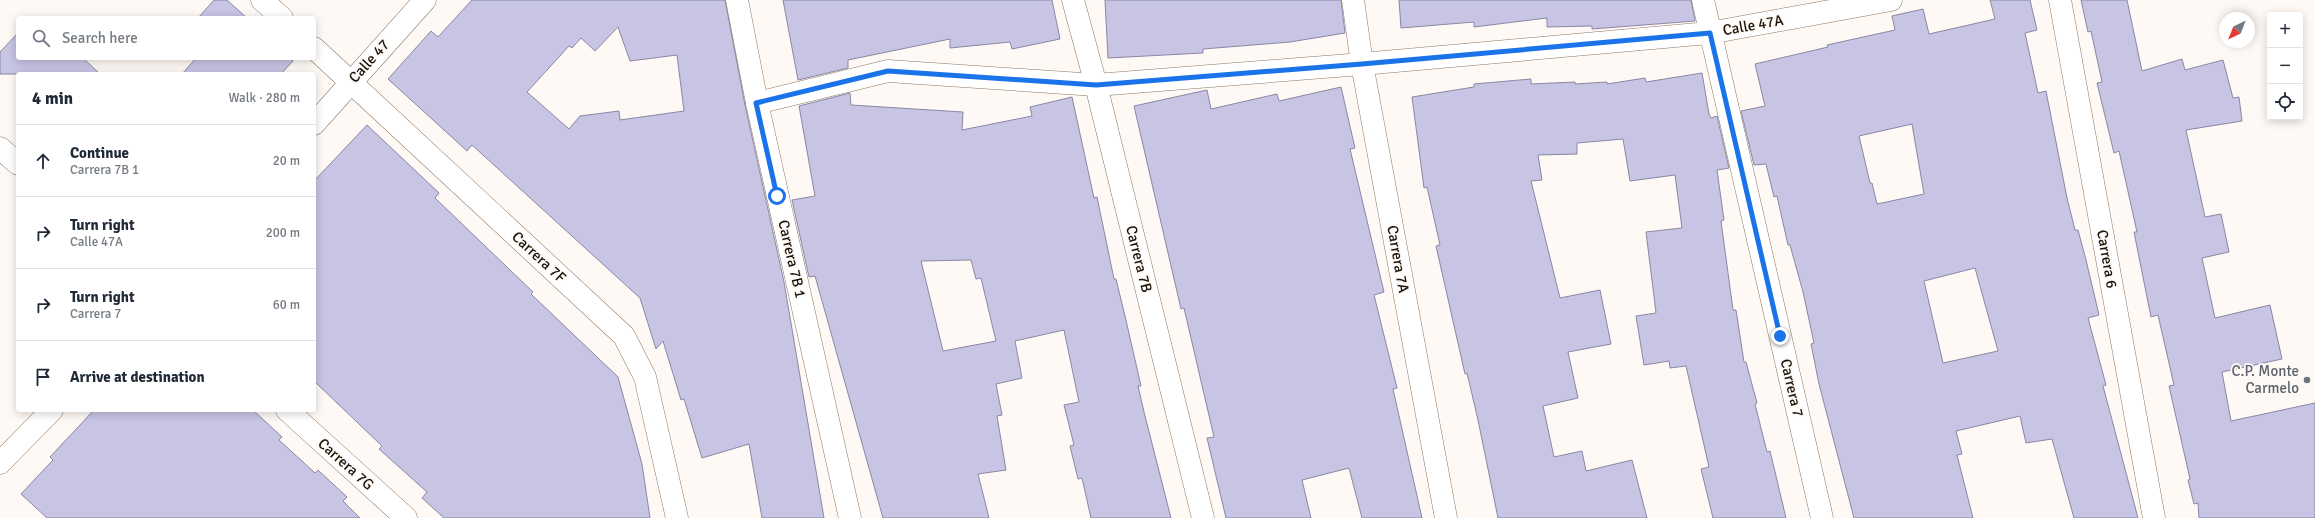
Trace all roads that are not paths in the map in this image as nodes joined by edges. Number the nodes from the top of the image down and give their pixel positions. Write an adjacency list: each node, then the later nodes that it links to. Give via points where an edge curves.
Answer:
1 (262, 0): 9 (street)
2 (425, 0): 13 (street, Calle 47)
3 (737, 0): 15 (street, Carrera 7B 1)
4 (1073, 0): 14 (street, Carrera 7B)
5 (1353, 0): 12 (street, Carrera 7A)
6 (1703, 0): 10 (street, Carrera 7)
7 (1891, 0): 10 (street, Calle 47A)
8 (2060, 0): 28 (street, Carrera 6)
9 (280, 16)
10 (1710, 33): 12 (street, Calle 47A); 27 (street, Carrera 7)
11 (316, 50): 13 (street, Carrera 7F)
12 (1362, 64): 14 (street, Calle 47A); 26 (street, Carrera 7A)
13 (350, 82): 16 (street, Calle 47); 23 (street, Carrera 7F, via 624,336 645,377)
14 (1096, 85): 15 (street, Calle 47A, via 888,71); 25 (street, Carrera 7B)
15 (756, 103): 24 (street, Carrera 7B 1)
16 (316, 122)
17 (0, 148): 18 (street)
18 (16, 162)
19 (50, 412): 21 (street)
20 (289, 412): 22 (street, Carrera 7G)
21 (0, 463)
22 (406, 518)
23 (677, 518)
24 (850, 518)
25 (1203, 518)
26 (1446, 518)
27 (1822, 518)
28 (2154, 518)

